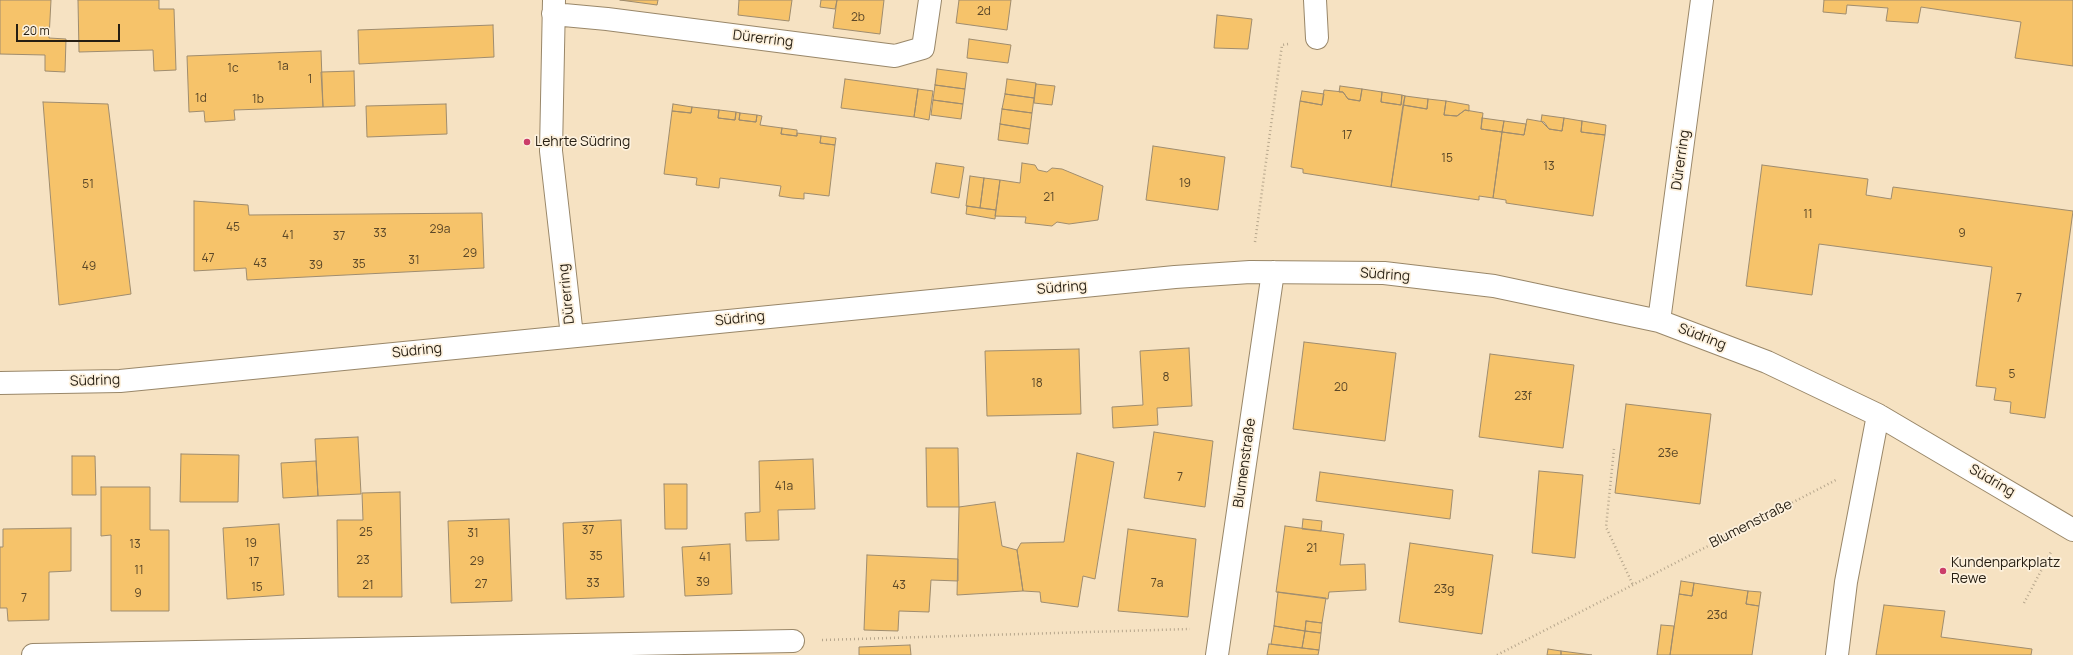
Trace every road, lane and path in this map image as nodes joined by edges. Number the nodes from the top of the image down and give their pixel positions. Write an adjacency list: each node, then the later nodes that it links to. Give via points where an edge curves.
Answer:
1 (930, 0): 4 (street, Dürerring, via 923,48 895,56 607,19)
2 (1315, 0): 5 (street)
3 (1702, 0): 8 (street, Dürerring)
4 (554, 7): 9 (street, Dürerring, via 551,151)
5 (1317, 38): 6 (path, via 1282,45)
6 (1250, 272): 7 (street, Südring); 9 (street, Südring, via 1175,277)
7 (1273, 272): 8 (street, Südring, via 1384,273 1494,286); 17 (street, Blumenstraße)
8 (1660, 321): 11 (street, Südring, via 1767,362)
9 (572, 336): 10 (street, Südring, via 120,381)
10 (0, 383)
11 (1878, 415): 13 (street); 14 (street, Südring)
12 (1614, 449): 15 (path, via 1606,527)
13 (1870, 462): 15 (path, Blumenstraße); 22 (street, via 1846,582)
14 (2069, 527): 16 (path)
15 (1633, 585): 21 (path, Blumenstraße)
16 (2024, 603)
17 (1221, 628): 18 (path); 20 (street, Blumenstraße)
18 (793, 641): 19 (street)
19 (33, 655)
20 (1217, 655)
21 (1497, 655)
22 (1837, 655)

